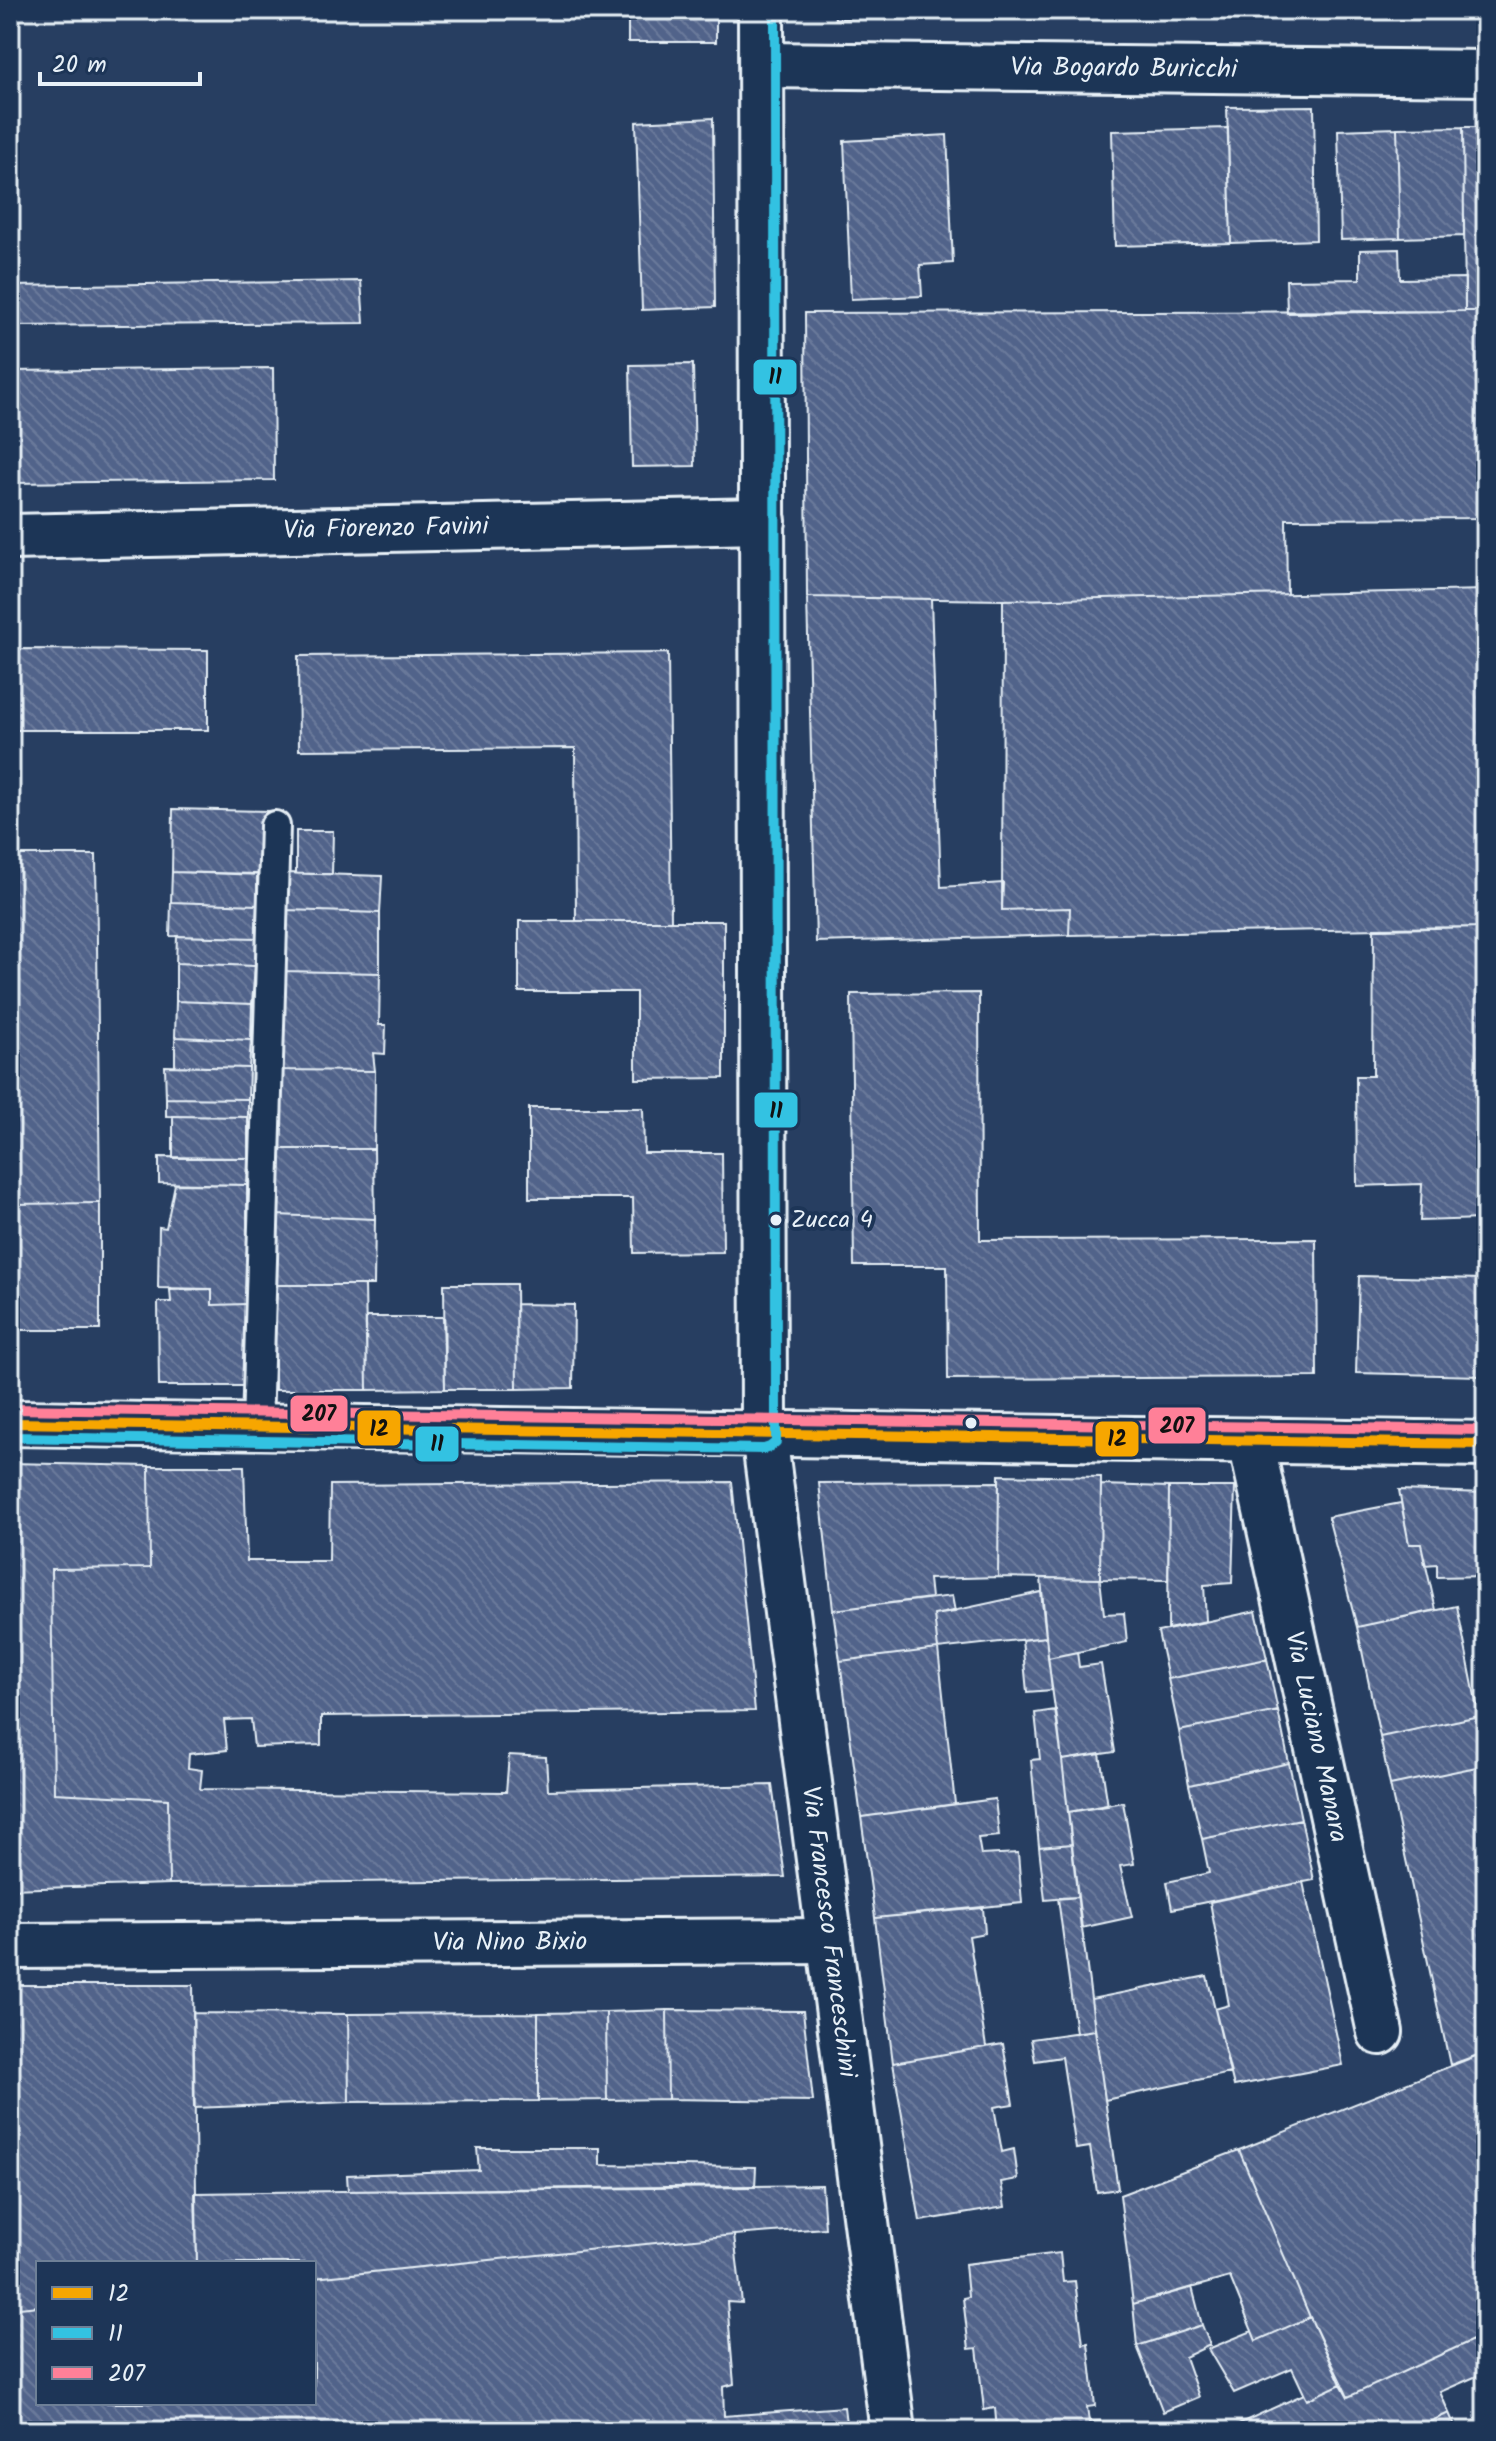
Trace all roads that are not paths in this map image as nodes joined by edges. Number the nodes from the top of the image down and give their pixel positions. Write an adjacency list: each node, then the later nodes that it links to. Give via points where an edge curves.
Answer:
1 (761, 10): 2 (street, Via Francesco Franceschini)
2 (762, 65): 3 (street, Via Bogardo Buricchi); 4 (street, Via Francesco Franceschini)
3 (1486, 73)
4 (763, 521): 5 (street, Via Fiorenzo Favini); 9 (street, Via Francesco Franceschini)
5 (10, 537)
6 (275, 826): 8 (lane)
7 (10, 1423): 8 (street)
8 (257, 1427): 9 (street)
9 (764, 1435): 10 (street); 12 (street, Via Francesco Franceschini)
10 (1251, 1442): 11 (street); 14 (street, Via Luciano Manara)
11 (1486, 1444)
12 (828, 1941): 13 (street, Via Nino Bixio); 15 (street, Via Francesco Franceschini)
13 (10, 1946)
14 (1380, 2032)
15 (893, 2431)

